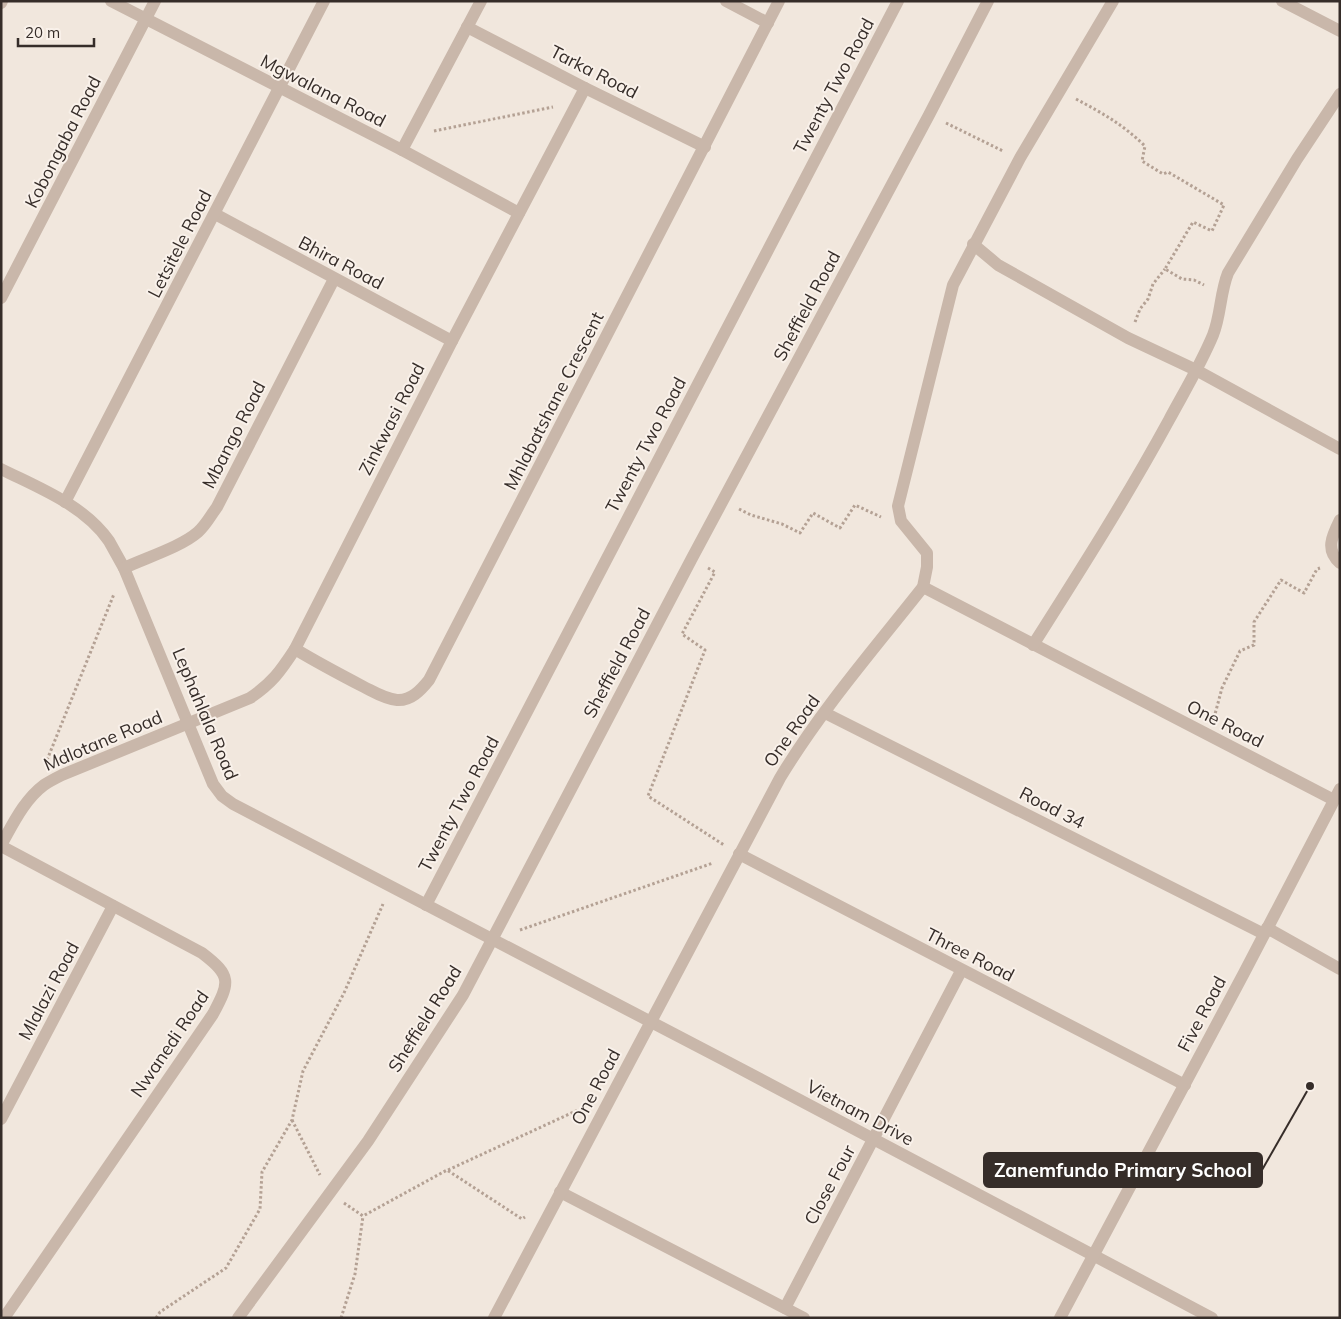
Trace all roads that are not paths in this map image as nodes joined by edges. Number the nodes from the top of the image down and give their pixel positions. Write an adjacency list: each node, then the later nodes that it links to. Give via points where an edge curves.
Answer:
1 (111, 1): 11 (street, Mgwalana Road)
2 (155, 1): 11 (street, Kobongaba Road)
3 (324, 1): 15 (street, Letsitele Road)
4 (481, 1): 13 (street)
5 (726, 1): 12 (street)
6 (779, 1): 12 (street, Mhlabatshane Crescent)
7 (898, 1): 41 (street, Twenty Two Road)
8 (988, 1): 44 (street, Sheffield Road)
9 (1113, 1): 22 (street)
10 (1282, 1): 14 (street)
11 (146, 19): 15 (street, Mgwalana Road); 24 (street, Kobongaba Road)
12 (768, 23): 18 (street, Mhlabatshane Crescent)
13 (467, 27): 16 (street, Tarka Road); 19 (street)
14 (1340, 31)
15 (279, 88): 19 (street, Mgwalana Road); 21 (street, Letsitele Road)
16 (585, 88): 18 (street, Tarka Road); 20 (street, Zinkwasi Road)
17 (1340, 94): 26 (street, via 1228,272 1213,335)
18 (706, 147): 35 (street, Mhlabatshane Crescent, via 429,680 419,692 408,698 386,698)
19 (402, 150): 20 (street, Mgwalana Road)
20 (519, 213): 25 (street, Zinkwasi Road)
21 (215, 214): 23 (street, Bhira Road); 29 (street, Letsitele Road)
22 (973, 244): 26 (street, via 998,265 1128,338); 33 (street, via 953,285 898,506 901,521 926,554)
23 (334, 279): 25 (street, Bhira Road); 32 (street, Mbango Road, via 208,519 186,540)
24 (1, 298)
25 (452, 340): 35 (street, Zinkwasi Road)
26 (1196, 370): 27 (street); 34 (street, via 1113,520)
27 (1340, 449)
28 (1, 469): 29 (street, Lephahlala Road)
29 (65, 502): 32 (street, Lephahlala Road, via 92,522 108,540)
30 (1340, 520): 31 (street, via 1330,542)
31 (1336, 558)
32 (124, 568): 37 (street, Lephahlala Road)
33 (923, 587): 34 (street, One Road); 36 (street, One Road)
34 (1033, 644): 38 (street, One Road, via 1206,734)
35 (295, 650): 37 (street, Zinkwasi Road, via 265,688 250,698)
36 (825, 713): 40 (street, One Road, via 790,762); 43 (street, Road 34)
37 (189, 724): 39 (street, Mdlotane Road, via 45,784 21,811); 41 (street, Lephahlala Road, via 213,784 222,796 250,814)
38 (1337, 795): 43 (street, Five Road)
39 (1, 846): 42 (street, Nwanedi Road)
40 (739, 854): 46 (street, Three Road); 47 (street, One Road)
41 (426, 905): 44 (street, Lephahlala Road)
42 (113, 906): 49 (street, Mlalazi Road); 54 (street, Nwanedi Road, via 202,953 222,972 227,982 224,995)
43 (1265, 931): 45 (street, Road 34); 48 (street, Five Road)
44 (492, 939): 47 (street, Vietnam Drive); 55 (street, Sheffield Road, via 463,995 368,1141)
45 (1340, 969)
46 (961, 970): 48 (street, Three Road); 50 (street, Close Four)
47 (650, 1022): 50 (street, Vietnam Drive); 51 (street, One Road)
48 (1185, 1085): 52 (street, Five Road)
49 (1, 1119)
50 (874, 1140): 52 (street, Vietnam Drive); 53 (street, Close Four)
51 (560, 1192): 53 (street); 56 (street, One Road)
52 (1094, 1256): 58 (street, Five Road); 59 (street, Vietnam Drive)
53 (785, 1308): 57 (street)
54 (4, 1313)
55 (238, 1318)
56 (494, 1318)
57 (804, 1318)
58 (1060, 1318)
59 (1212, 1318)

